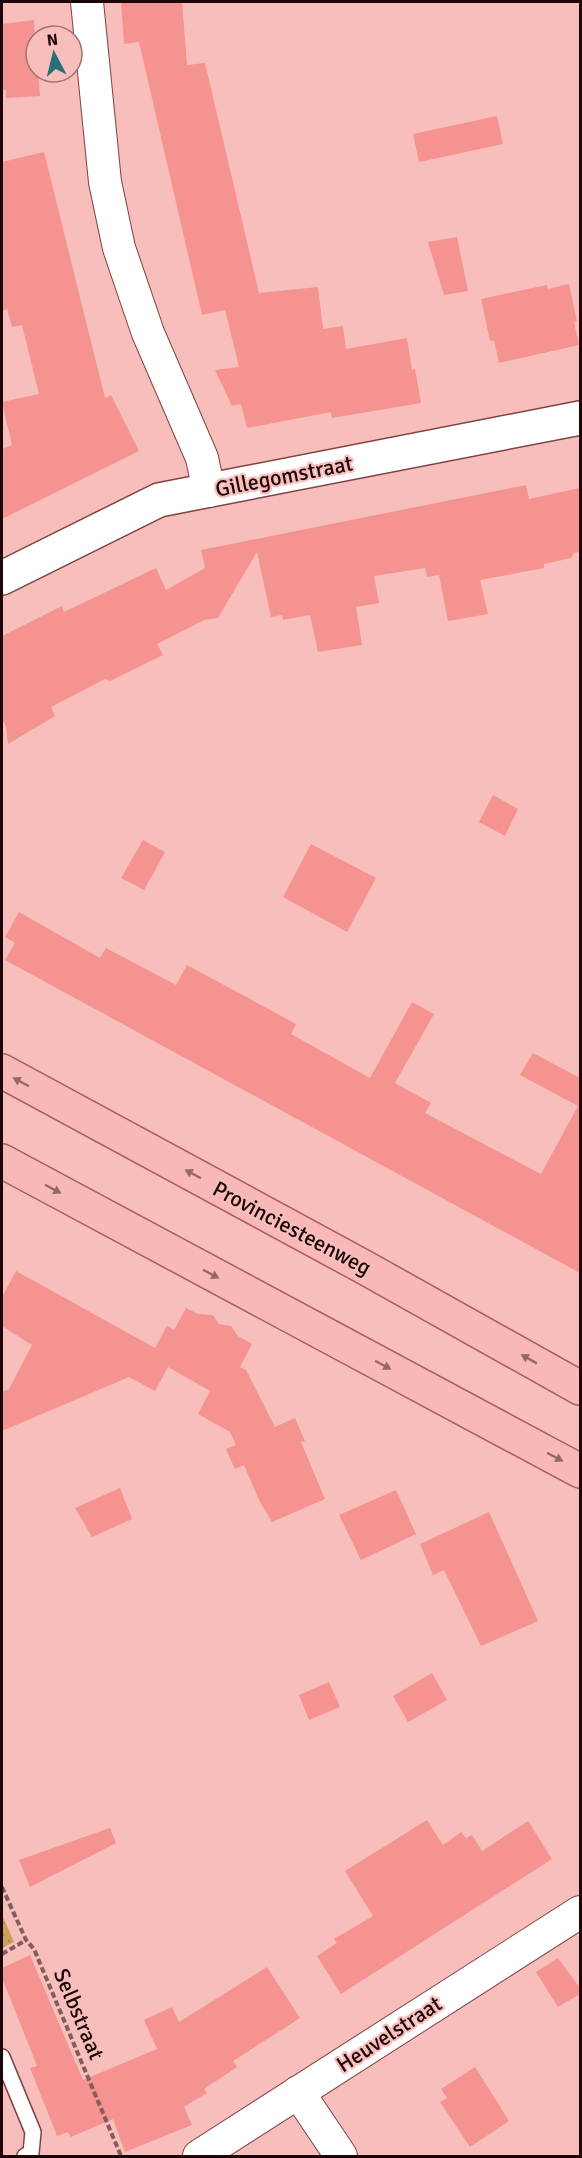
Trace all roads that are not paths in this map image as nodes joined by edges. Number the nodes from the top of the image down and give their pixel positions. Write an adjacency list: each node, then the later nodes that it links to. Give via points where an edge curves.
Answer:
1 (87, 2): 3 (street, via 105,182 119,248 148,333 202,458)
2 (580, 418): 3 (street, Gillegomstraat)
3 (210, 491): 4 (street, Gillegomstraat, via 159,500)
4 (2, 578)
5 (2, 1071): 7 (main road, Provinciesteenweg, one-way to 5)
6 (2, 1161): 8 (main road, one-way to 8)
7 (580, 1388)
8 (580, 1471)
9 (580, 1912): 11 (street, Heuvelstraat)
10 (2, 2057): 12 (lane, via 33,2132 32,2153)
11 (298, 2092): 13 (street, Heuvelstraat); 14 (street)
12 (25, 2157)
13 (199, 2157)
14 (341, 2157)

